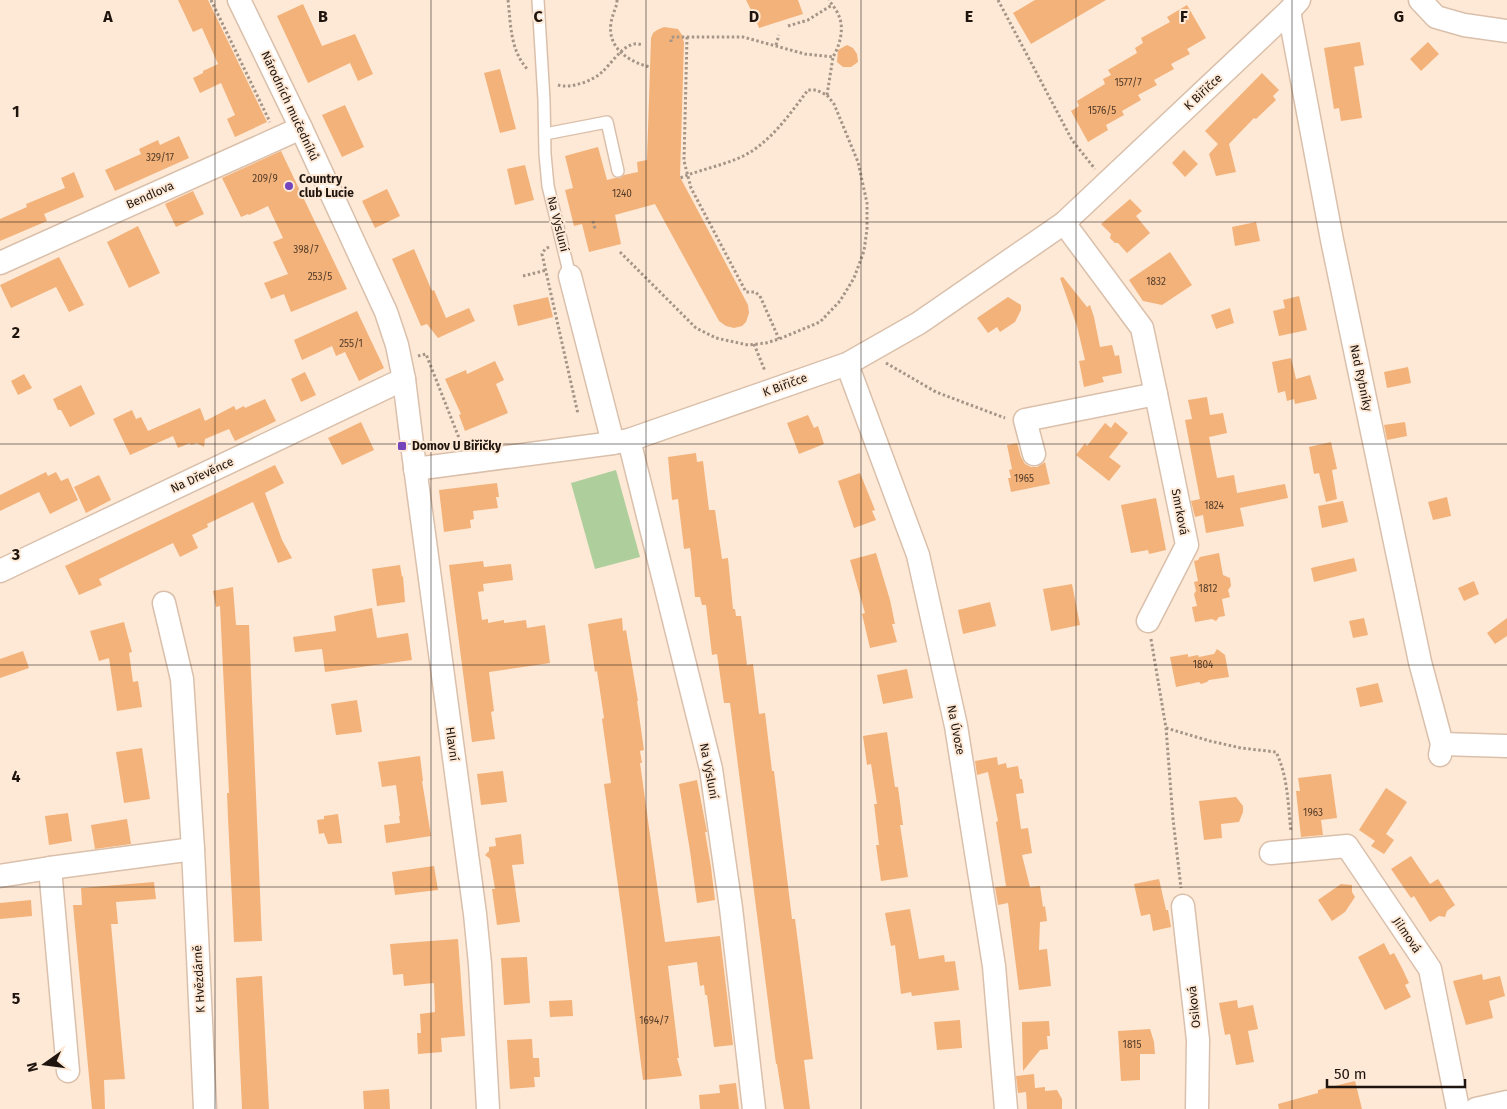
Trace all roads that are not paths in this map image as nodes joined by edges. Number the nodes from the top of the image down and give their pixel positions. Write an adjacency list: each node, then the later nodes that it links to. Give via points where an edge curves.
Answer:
1 (239, 0): 6 (street, Národních mučedníků)
2 (538, 0): 7 (lane, Na Výsluní)
3 (1420, 0): 5 (street, via 1436,17)
4 (1294, 5): 9 (street, K Biřičce); 21 (street, Nad Rybníky, via 1334,249 1441,749)
5 (1507, 31)
6 (301, 128): 10 (street, Bendlova); 13 (street, Národních mučedníků, via 386,312)
7 (545, 134): 8 (lane, via 607,122); 11 (lane, Na Výsluní, via 548,186)
8 (618, 171)
9 (1064, 223): 12 (street, K Biřičce, via 919,323); 14 (street, Smrková, via 1142,328)
10 (0, 263)
11 (569, 271): 15 (street, Na Výsluní)
12 (847, 364): 15 (street, K Biřičce); 32 (street, Na Úvoze, via 918,554 956,726 994,966)
13 (404, 379): 17 (street, Hlavní); 18 (street, Na Dřevěnce)
14 (1156, 394): 16 (street, via 1025,420); 20 (street, Smrková, via 1187,545)
15 (621, 442): 17 (street, K Biřičce); 31 (street, Na Výsluní, via 710,770 731,908)
16 (1034, 454)
17 (415, 469): 30 (street, Hlavní, via 475,914)
18 (0, 571)
19 (164, 603): 22 (street, K Hvězdárně, via 182,679)
20 (1148, 622)
21 (1507, 746)
22 (193, 849): 24 (street); 29 (street, K Hvězdárně)
23 (1271, 853): 34 (street, Jilmová, via 1347,846 1430,969)
24 (50, 868): 25 (street); 27 (street)
25 (0, 876)
26 (1183, 906): 33 (street, Osiková, via 1198,1040)
27 (68, 1071)
28 (1507, 1102): 35 (street)
29 (204, 1109)
30 (488, 1109)
31 (754, 1109)
32 (1006, 1109)
33 (1197, 1109)
34 (1458, 1109)
35 (1476, 1109)

